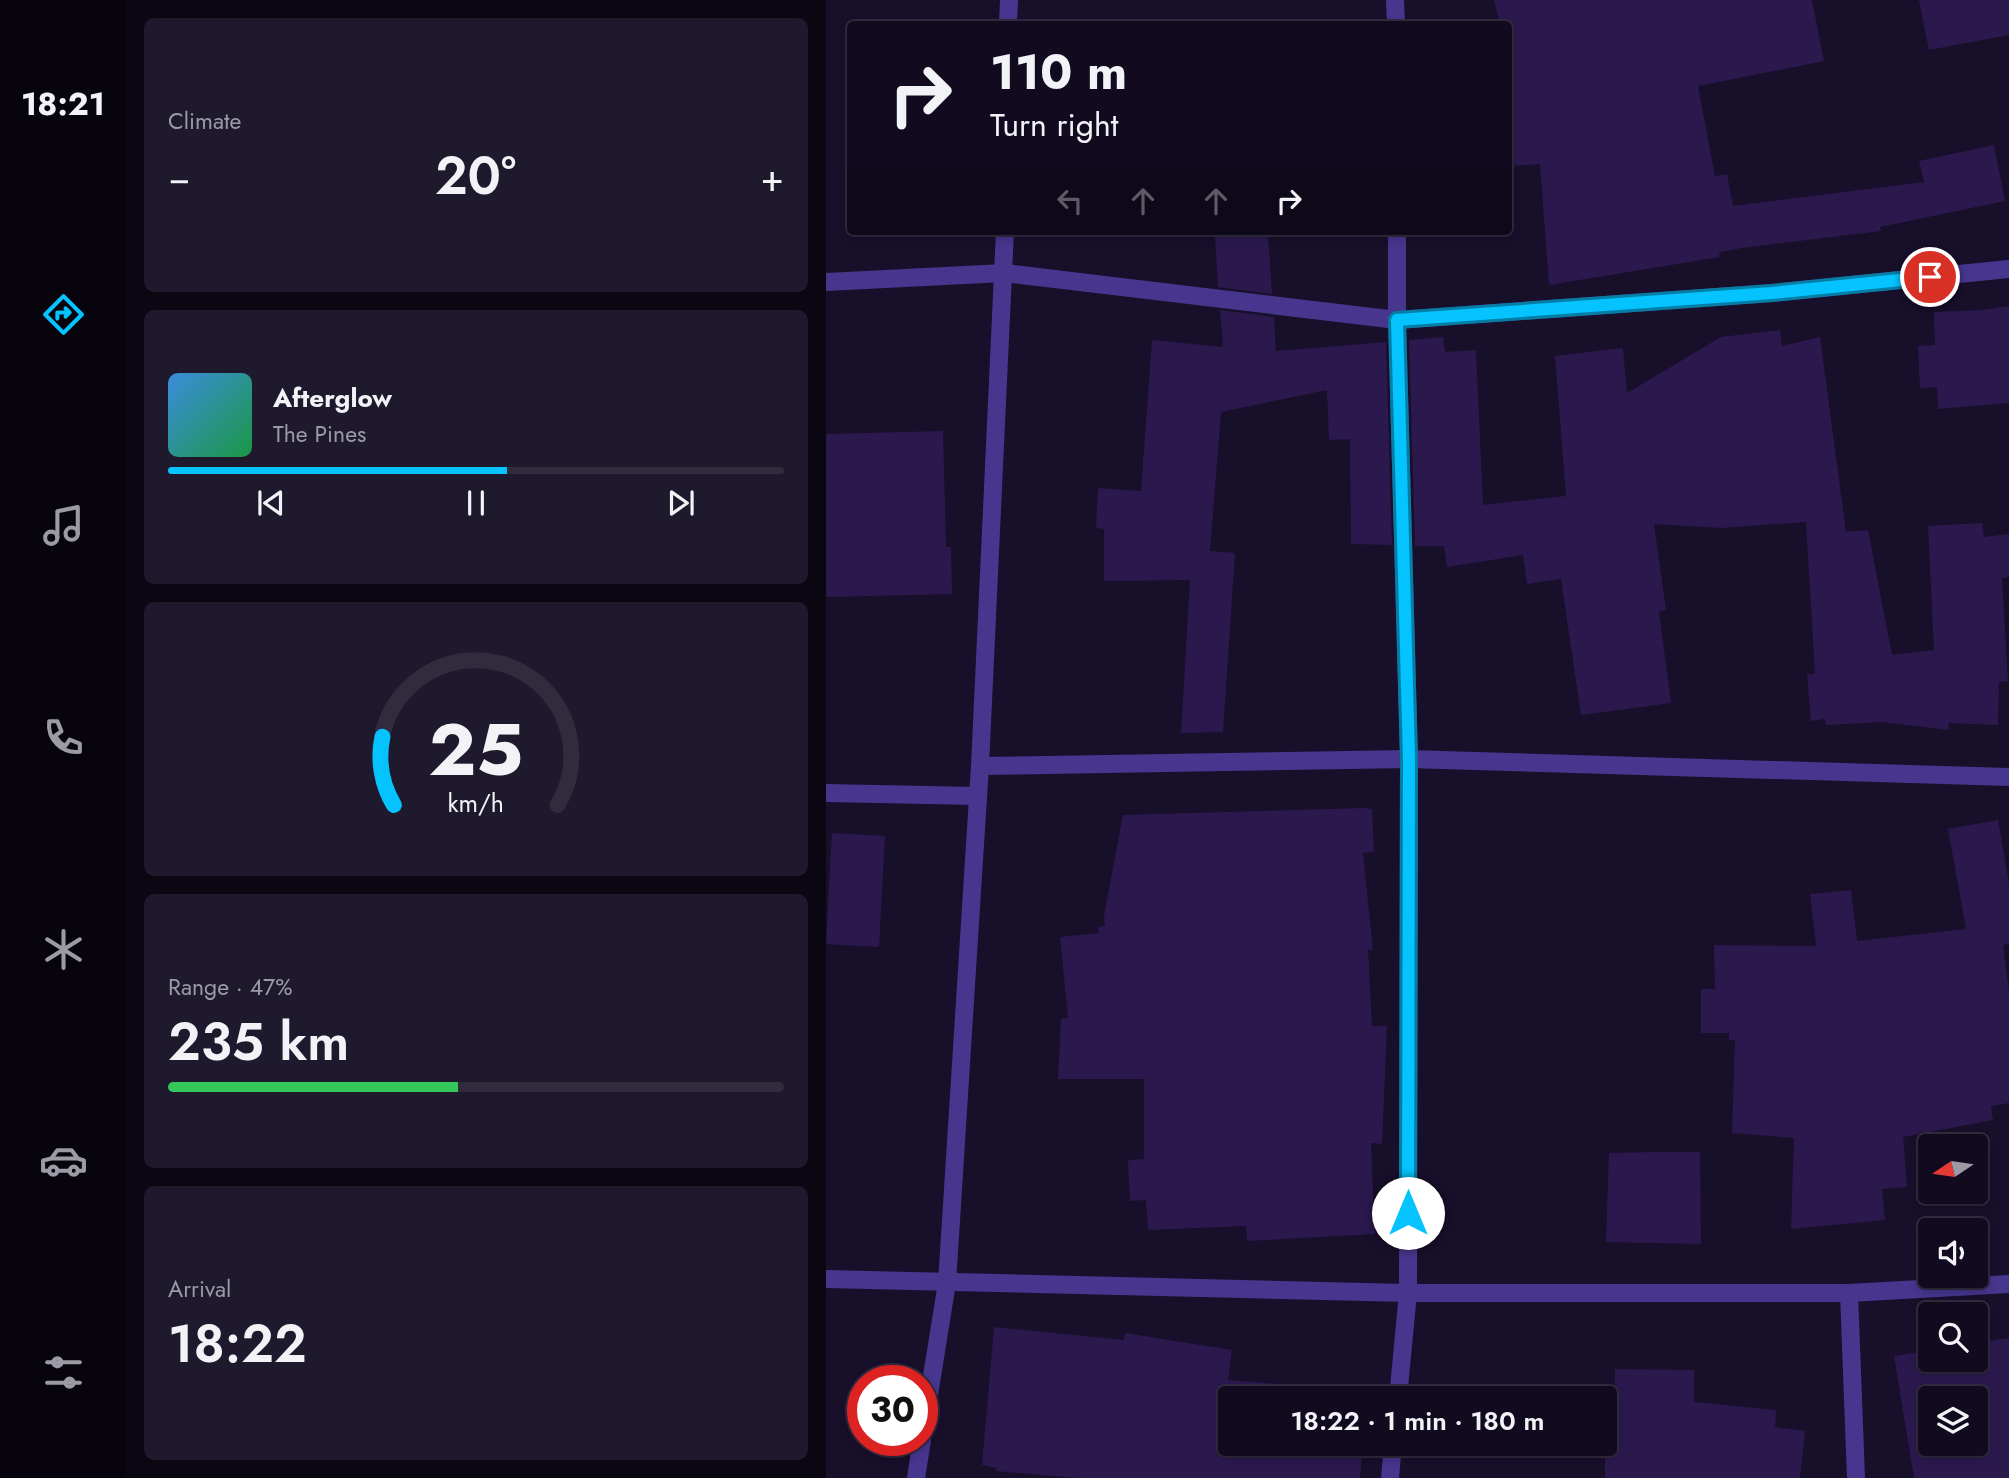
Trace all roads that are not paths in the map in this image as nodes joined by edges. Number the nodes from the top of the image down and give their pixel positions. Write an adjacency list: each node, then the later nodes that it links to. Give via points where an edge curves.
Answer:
1 (1009, 0): 3 (street)
2 (1395, 0): 4 (street)
3 (1008, 21)
4 (1395, 21)
5 (1004, 235): 8 (street)
6 (1396, 235): 10 (street)
7 (2009, 269): 10 (street, via 1772,293)
8 (1004, 273): 9 (street); 10 (street); 12 (street)
9 (826, 282)
10 (1397, 320): 11 (street)
11 (1409, 759): 12 (street); 13 (street); 19 (street)
12 (980, 765): 15 (street)
13 (2009, 777)
14 (826, 793): 15 (street)
15 (978, 796): 17 (street)
16 (826, 1279): 17 (street)
17 (947, 1283): 19 (street); 21 (street)
18 (2009, 1284): 20 (street)
19 (1408, 1293): 20 (street); 22 (street)
20 (1849, 1293): 27 (street)
21 (934, 1365)
22 (1399, 1386)
23 (919, 1456): 25 (street)
24 (1393, 1456): 26 (street)
25 (916, 1478)
26 (1390, 1478)
27 (1856, 1478)

